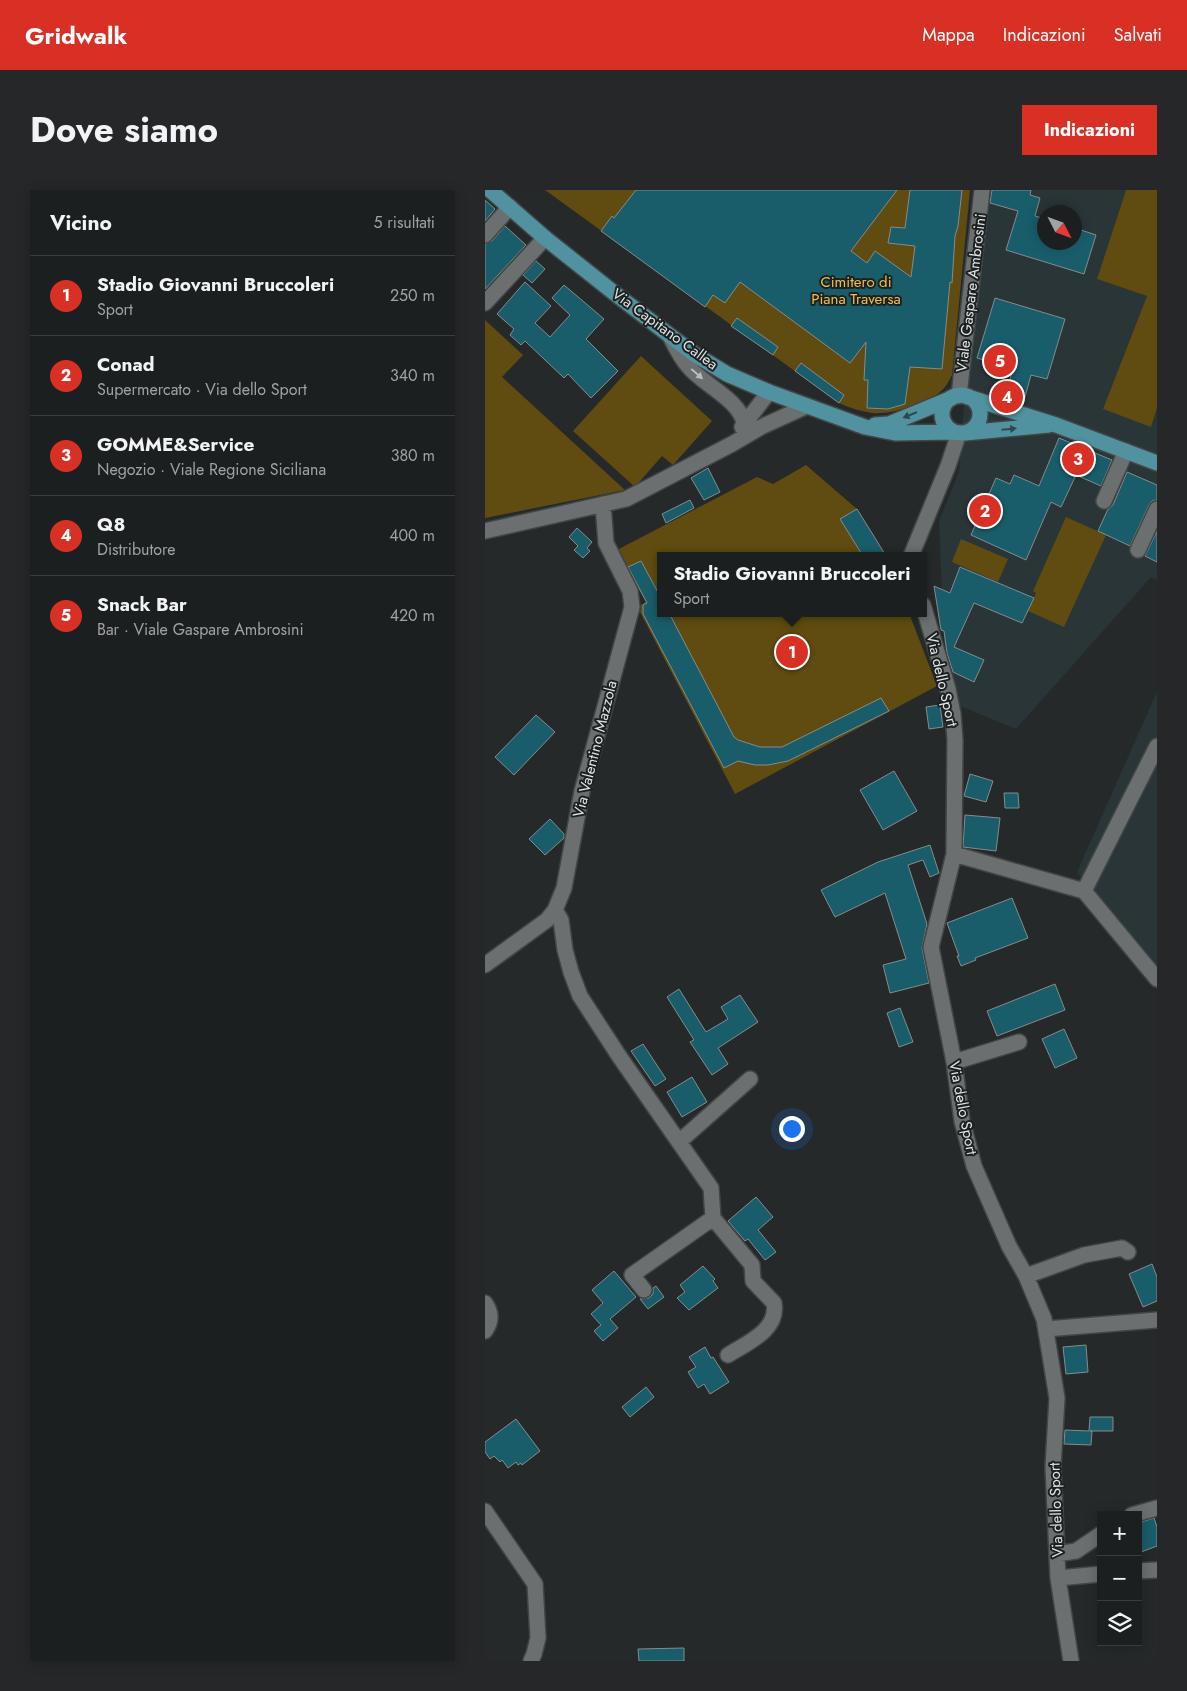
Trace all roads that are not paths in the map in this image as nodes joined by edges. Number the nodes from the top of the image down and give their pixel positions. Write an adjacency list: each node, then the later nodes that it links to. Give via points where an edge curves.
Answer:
1 (490, 190): 3 (main road, Via Capitano Callea)
2 (982, 190): 9 (street, Viale Gaspare Ambrosini)
3 (510, 207): 4 (street); 5 (main road, Via Capitano Callea)
4 (485, 234)
5 (545, 238): 6 (street); 7 (main road, Via Capitano Callea)
6 (485, 304)
7 (669, 335): 8 (main road, Via Capitano Callea, via 727,374); 11 (street, one-way to 11, via 688,366 742,415)
8 (769, 392): 10 (main road, Via Capitano Callea); 11 (street); 13 (street, via 770,404)
9 (959, 396): 12 (main road); 14 (main road, one-way to 14, via 889,424); 15 (main road, via 945,404 942,415 945,425); 15 (main road, via 975,402 979,419 972,429)
10 (807, 406): 13 (street); 14 (main road, Via Capitano Callea)
11 (744, 423): 16 (street)
12 (1056, 425): 15 (main road, Via Capitano Callea, one-way to 12); 17 (main road)
13 (761, 427): 16 (street)
14 (865, 427): 15 (main road, Via Capitano Callea, via 895,432)
15 (958, 433): 24 (street)
16 (733, 444): 20 (street, via 634,496)
17 (1126, 452): 18 (main road); 19 (street)
18 (1157, 463)
19 (1104, 501)
20 (603, 504): 22 (street); 29 (street, Via Valentino Mazzola, via 605,543 630,591 632,607 582,792 564,888)
21 (1157, 509): 23 (street)
22 (485, 530)
23 (1138, 550)
24 (913, 552)
25 (927, 617): 27 (street, Via dello Sport, via 953,714)
26 (1157, 746): 28 (street)
27 (954, 854): 28 (street); 33 (street, Via dello Sport, via 931,947)
28 (1085, 891): 31 (street)
29 (555, 910): 30 (street, Via Valentino Mazzola, via 547,920); 35 (street, via 561,920 565,950 580,996)
30 (485, 965)
31 (1157, 979)
32 (1019, 1042): 33 (street)
33 (954, 1062): 38 (street, Via dello Sport, via 962,1121 974,1166 1009,1246)
34 (751, 1079): 35 (street)
35 (679, 1142): 36 (street, via 711,1188)
36 (713, 1218): 39 (street, via 632,1274); 44 (street, via 752,1264 753,1281 774,1303 775,1309 767,1328)
37 (1128, 1252): 38 (street, via 1122,1248 1084,1255)
38 (1026, 1276): 42 (street, Via dello Sport)
39 (644, 1290)
40 (485, 1303): 43 (street, via 491,1315)
41 (1157, 1320): 42 (street)
42 (1045, 1329): 49 (street, Via dello Sport, via 1057,1398 1053,1467)
43 (485, 1331)
44 (729, 1355)
45 (1157, 1508): 47 (street)
46 (485, 1511): 54 (street, via 535,1584 538,1638)
47 (1142, 1512)
48 (1097, 1537): 49 (street, via 1076,1551)
49 (1057, 1554): 53 (street, Via dello Sport)
50 (1157, 1570): 51 (street)
51 (1142, 1571)
52 (1097, 1574): 53 (street)
53 (1058, 1578): 55 (street, Via dello Sport)
54 (531, 1661)
55 (1071, 1661)

